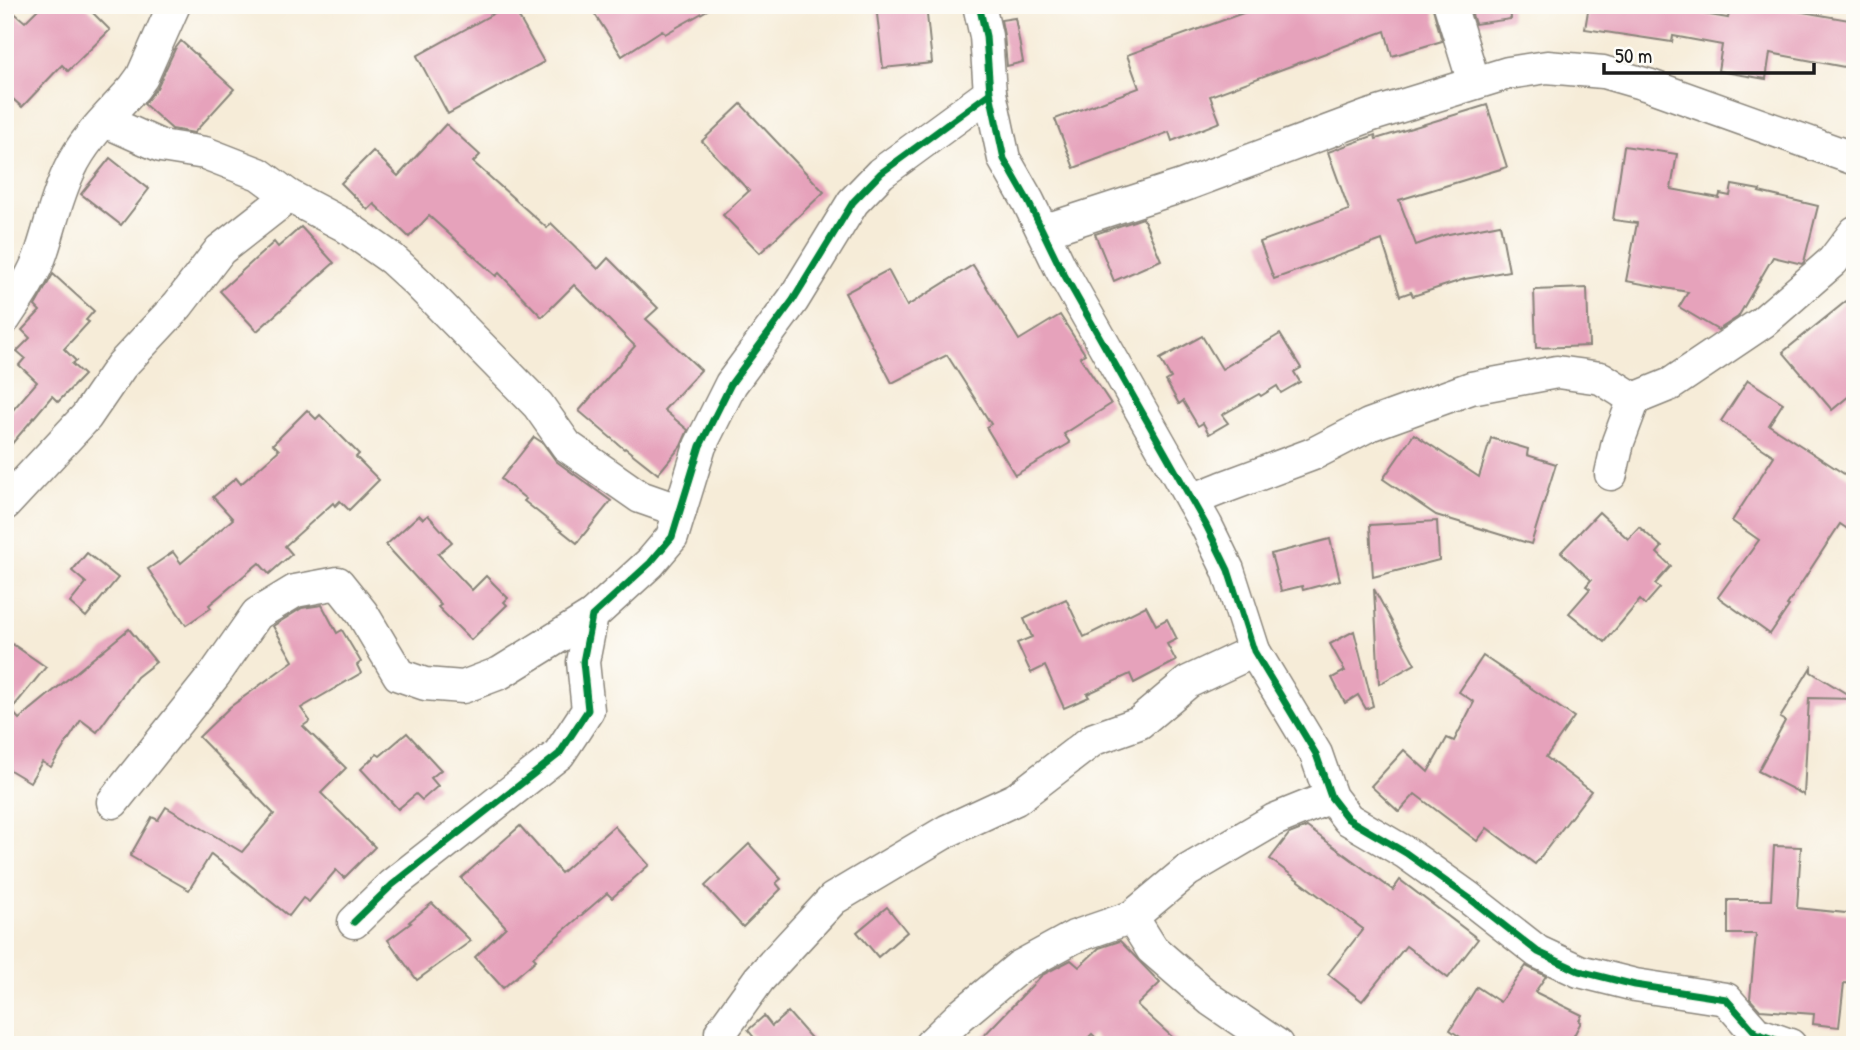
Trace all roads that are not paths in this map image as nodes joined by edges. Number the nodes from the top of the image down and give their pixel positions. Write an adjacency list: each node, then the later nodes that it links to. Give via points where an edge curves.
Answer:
1 (174, 5): 6 (street, via 142,77)
2 (979, 5): 5 (street)
3 (1450, 5): 4 (street)
4 (1474, 83): 7 (street, via 1547,67 1603,72); 9 (street)
5 (990, 93): 9 (street, via 1004,159); 16 (street, via 881,173 853,202 793,300 731,384 700,446)
6 (105, 121): 8 (street, via 162,146 205,153 258,174); 11 (street, via 70,168 41,255)
7 (1855, 159)
8 (289, 197): 15 (street, via 220,250 178,305 121,366 86,417); 16 (street, via 344,225 392,259 538,405 567,446 640,497)
9 (1043, 231): 14 (street)
10 (1855, 232): 12 (street, via 1833,261 1763,322 1671,384)
11 (5, 318)
12 (1634, 399): 13 (street); 14 (street, via 1601,378 1557,372 1471,388 1369,425 1313,454)
13 (1611, 474)
14 (1192, 500): 18 (street, via 1228,570)
15 (5, 503)
16 (680, 511): 17 (street, via 672,537)
17 (592, 615): 20 (street, via 500,673 463,687 425,684 399,675 338,583 295,591 257,614); 22 (street, via 583,662 588,710 559,754 392,886)
18 (1254, 650): 19 (street, via 1316,754); 23 (street, via 1188,682 1139,723 1094,739 1016,799 947,831 834,900 759,979)
19 (1331, 797): 21 (street, via 1275,820 1187,871); 26 (street, via 1348,819 1406,853 1538,951 1579,971 1726,999 1756,1033)
20 (113, 802)
21 (1132, 917): 24 (street, via 1074,937 1019,967); 25 (street, via 1152,949 1211,1000)
22 (354, 922)
23 (721, 1032)
24 (930, 1045)
25 (1277, 1045)
26 (1790, 1045)

